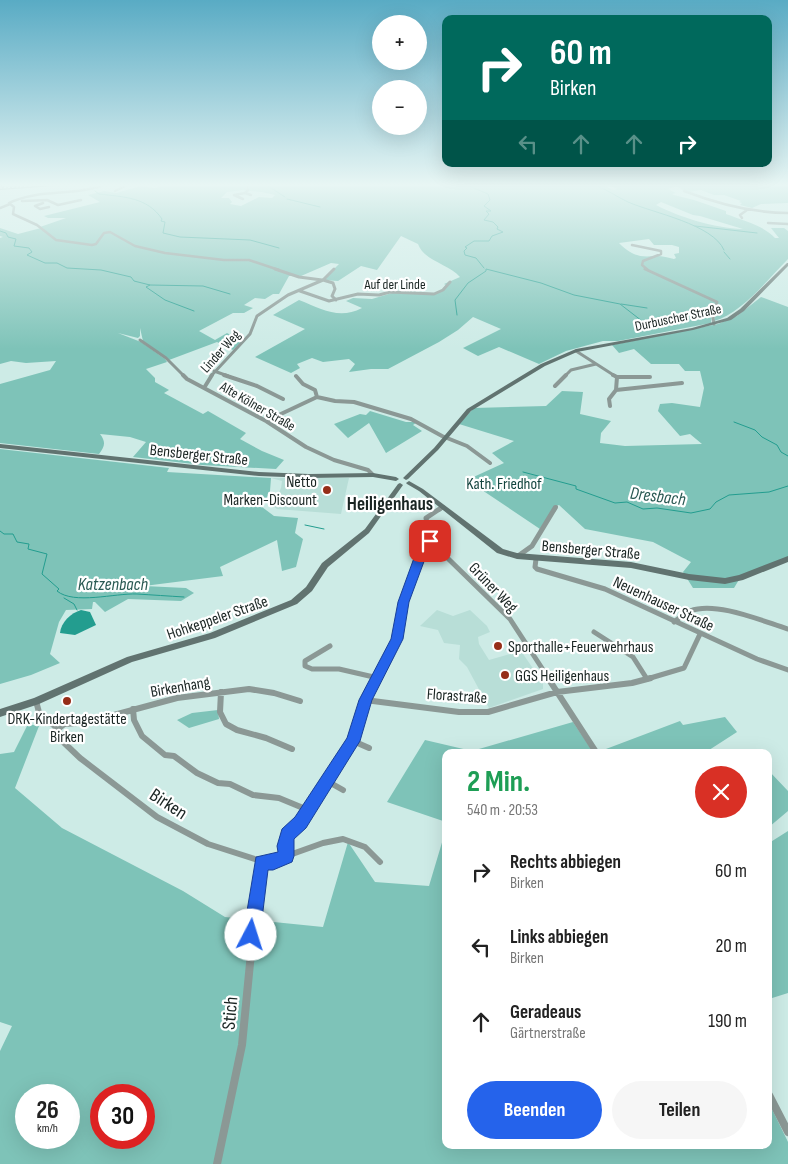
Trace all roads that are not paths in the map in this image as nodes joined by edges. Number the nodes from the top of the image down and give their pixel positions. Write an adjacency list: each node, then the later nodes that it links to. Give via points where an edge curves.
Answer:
1 (58, 240): 2 (street, via 86,246)
2 (98, 240)
3 (125, 240): 7 (street, via 165,253 249,260 302,278)
4 (632, 245): 11 (street, via 662,251 642,261 644,268 717,302)
5 (788, 264): 11 (main road, Durbuscher Straße, via 742,310)
6 (334, 269): 7 (street, Linder Weg)
7 (323, 280): 9 (street, Linder Weg); 10 (street, via 333,283 332,296)
8 (450, 282): 10 (street, Auf der Linde, via 434,294 390,292 358,294)
9 (300, 290): 10 (street, Auf der Linde, via 326,301); 15 (street, Linder Weg, via 255,317 250,334)
10 (336, 300)
11 (714, 324): 13 (main road, Durbuscher Straße)
12 (140, 340): 21 (street, Alte Kölner Straße, via 166,358 182,375)
13 (576, 351): 14 (street); 27 (main road, Durbuscher Straße, via 551,360 474,406)
14 (597, 364): 17 (street); 20 (street, via 571,370)
15 (214, 371): 21 (street, Linder Weg); 24 (street)
16 (296, 376): 23 (street, via 302,384 315,390)
17 (617, 377): 18 (street); 22 (street)
18 (650, 377)
19 (682, 384): 22 (street)
20 (555, 386)
21 (204, 388): 26 (street, Alte Kölner Straße)
22 (616, 390): 25 (street, via 610,396)
23 (317, 397): 26 (street); 27 (street, via 358,403 405,416)
24 (283, 399)
25 (610, 406)
26 (266, 421): 30 (street, Alte Kölner Straße, via 314,452 368,470)
27 (446, 437): 29 (street, via 467,446); 31 (main road)
28 (0, 446): 30 (main road, Bensberger Straße, via 267,475)
29 (490, 463)
30 (373, 475): 32 (main road, Bensberger Straße)
31 (408, 480): 32 (main road); 33 (main road, Bensberger Straße)
32 (398, 482): 49 (main road, Hohkeppeler Straße, via 370,527 325,565 310,589 294,602 212,636 130,659)
33 (443, 507): 35 (street, via 426,518); 36 (main road, Bensberger Straße, via 500,551)
34 (556, 507): 36 (street, via 532,546)
35 (430, 541): 45 (street, via 424,547 403,602 397,639); 48 (street, Grüner Weg, via 510,619)
36 (517, 556): 37 (main road, Bensberger Straße)
37 (536, 559): 38 (main road, Bensberger Straße, via 631,565 690,578 725,580 740,578); 39 (street, Neuenhauser Straße, via 538,569 605,589)
38 (788, 559)
39 (674, 622): 40 (street, via 691,611 706,609); 42 (street, Neuenhauser Straße)
40 (788, 629)
41 (594, 632): 46 (street, via 633,658)
42 (700, 634): 44 (street, Neuenhauser Straße); 46 (street, Florastraße, via 684,668)
43 (330, 646): 45 (street, via 305,661 305,666)
44 (788, 670)
45 (378, 678): 50 (street)
46 (647, 679): 48 (street, Florastraße)
47 (221, 692): 51 (street, Birkenhang, via 262,690); 52 (street, Birkenhang); 57 (street, via 220,712 232,728)
48 (557, 692): 50 (street, Florastraße, via 496,711 476,713); 58 (street, Grüner Weg)
49 (36, 700): 53 (main road, Hohkeppeler Straße); 54 (street, Birken, via 40,716)
50 (365, 700): 55 (street)
51 (300, 701)
52 (132, 709): 54 (street, Birkenhang, via 88,722 66,724 62,719); 61 (street, via 142,736 165,755 177,758 218,783 279,798)
53 (0, 713)
54 (56, 726): 63 (street, Birken, via 58,737 80,758 156,817 208,844)
55 (353, 741): 56 (street); 59 (street)
56 (369, 748)
57 (292, 749)
58 (594, 749)
59 (327, 781): 60 (street); 61 (street)
60 (343, 790)
61 (308, 810): 62 (street, via 286,837)
62 (286, 856): 63 (street, via 273,862); 64 (street, via 343,839 365,846)
63 (261, 862): 67 (street, Stich, via 242,1045)
64 (380, 862)
65 (772, 1101): 66 (street)
66 (788, 1132)
67 (217, 1164)

